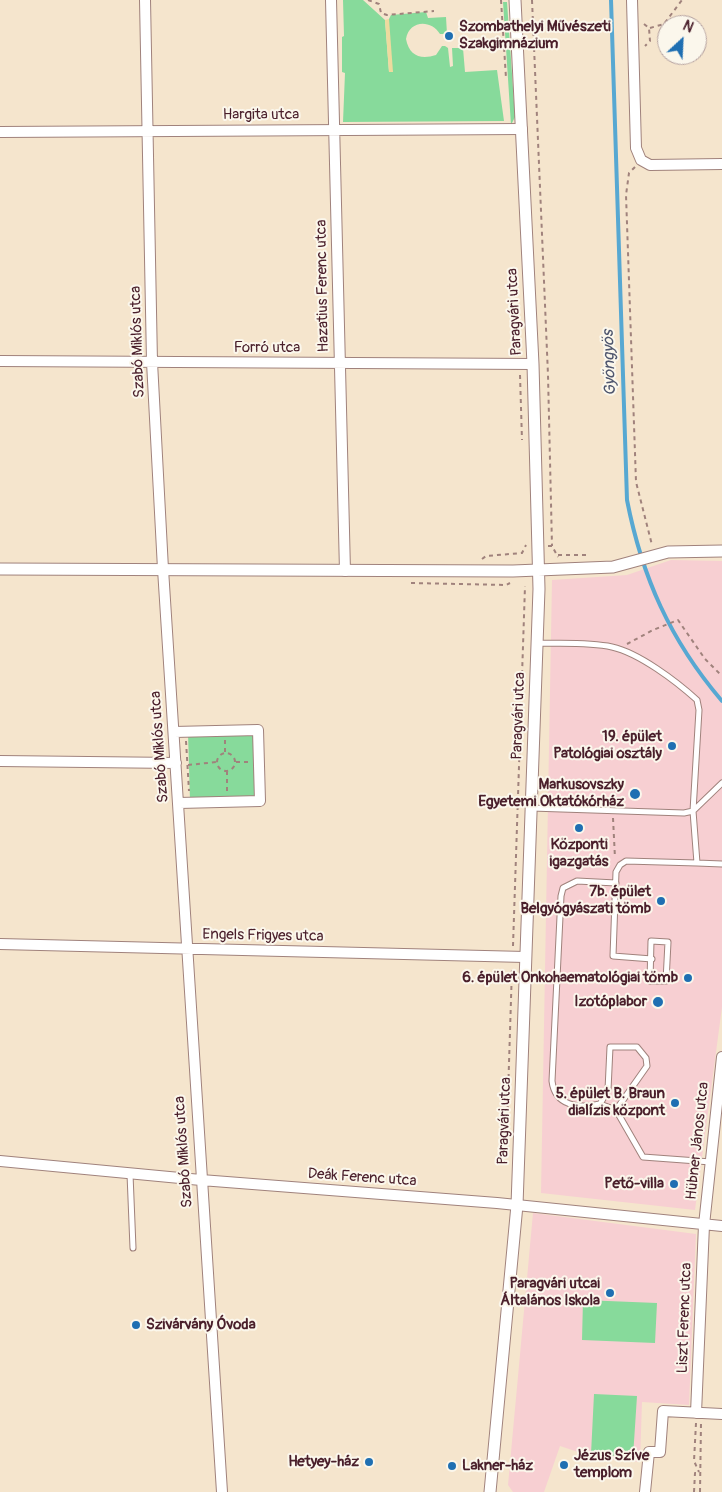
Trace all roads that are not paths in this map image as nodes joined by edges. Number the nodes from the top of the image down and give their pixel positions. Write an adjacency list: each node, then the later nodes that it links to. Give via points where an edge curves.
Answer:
1 (145, 0): 7 (street, Szabó Miklós utca)
2 (331, 0): 6 (street, Hazatius Ferenc utca)
3 (515, 0): 5 (street, Paragvári utca)
4 (632, 0): 9 (street, via 636,148 641,160 650,165)
5 (522, 129): 6 (street, Hargita utca); 13 (street, Paragvári utca)
6 (334, 130): 7 (street, Hargita utca); 12 (street, Hazatius Ferenc utca)
7 (148, 131): 8 (street, Hargita utca); 11 (street, Szabó Miklós utca)
8 (0, 132)
9 (722, 164)
10 (0, 361): 11 (street, Forró utca)
11 (152, 362): 12 (street, Forró utca); 16 (street, Szabó Miklós utca)
12 (339, 364): 13 (street, Forró utca); 18 (street, Hazatius Ferenc utca)
13 (533, 364): 17 (street, Paragvári utca)
14 (722, 551): 17 (street, via 681,550 613,567)
15 (0, 568): 16 (street)
16 (163, 568): 18 (street); 20 (street, Szabó Miklós utca)
17 (539, 570): 18 (street); 19 (street, Paragvári utca)
18 (345, 571)
19 (537, 644): 25 (street, Paragvári utca); 26 (lane, via 598,645 619,649 632,654 697,700)
20 (174, 732): 22 (street, Szabó Miklós utca); 24 (street, via 258,730 260,801)
21 (0, 761): 22 (street)
22 (176, 763): 24 (street, Szabó Miklós utca)
23 (722, 783): 26 (lane)
24 (179, 803): 31 (street, Szabó Miklós utca)
25 (530, 808): 26 (lane); 32 (street, Paragvári utca)
26 (693, 811): 27 (lane)
27 (697, 863): 28 (lane); 29 (lane, via 626,861 616,872)
28 (722, 864)
29 (616, 883): 33 (lane, via 612,956); 35 (lane, via 577,881 563,888 561,896 553,1089 563,1102 571,1105)
30 (0, 944): 31 (street, Engels Frigyes utca)
31 (186, 949): 32 (street, Engels Frigyes utca); 40 (street, Szabó Miklós utca)
32 (525, 957): 41 (street, Paragvári utca)
33 (652, 959): 33 (lane, via 650,981 666,981 668,942 651,941)
34 (722, 1059): 38 (street, Hübner János utca)
35 (600, 1104): 36 (lane); 36 (lane, via 608,1090 610,1047 637,1048 646,1058 647,1066)
36 (616, 1110): 38 (lane, via 643,1157)
37 (0, 1161): 39 (street, Deák Ferenc utca)
38 (711, 1162): 42 (street, Hübner János utca)
39 (130, 1174): 40 (street, Deák Ferenc utca); 44 (lane)
40 (201, 1180): 41 (street, Deák Ferenc utca); 47 (street, Szabó Miklós utca)
41 (517, 1205): 42 (street, Deák Ferenc utca); 48 (street, Paragvári utca)
42 (704, 1225): 43 (street, Deák Ferenc utca); 45 (street, Liszt Ferenc utca)
43 (722, 1226)
44 (133, 1248)
45 (699, 1413): 46 (street); 49 (street, via 663,1411 660,1452 649,1452)
46 (722, 1414)
47 (222, 1492)
48 (490, 1492)
49 (645, 1492)

